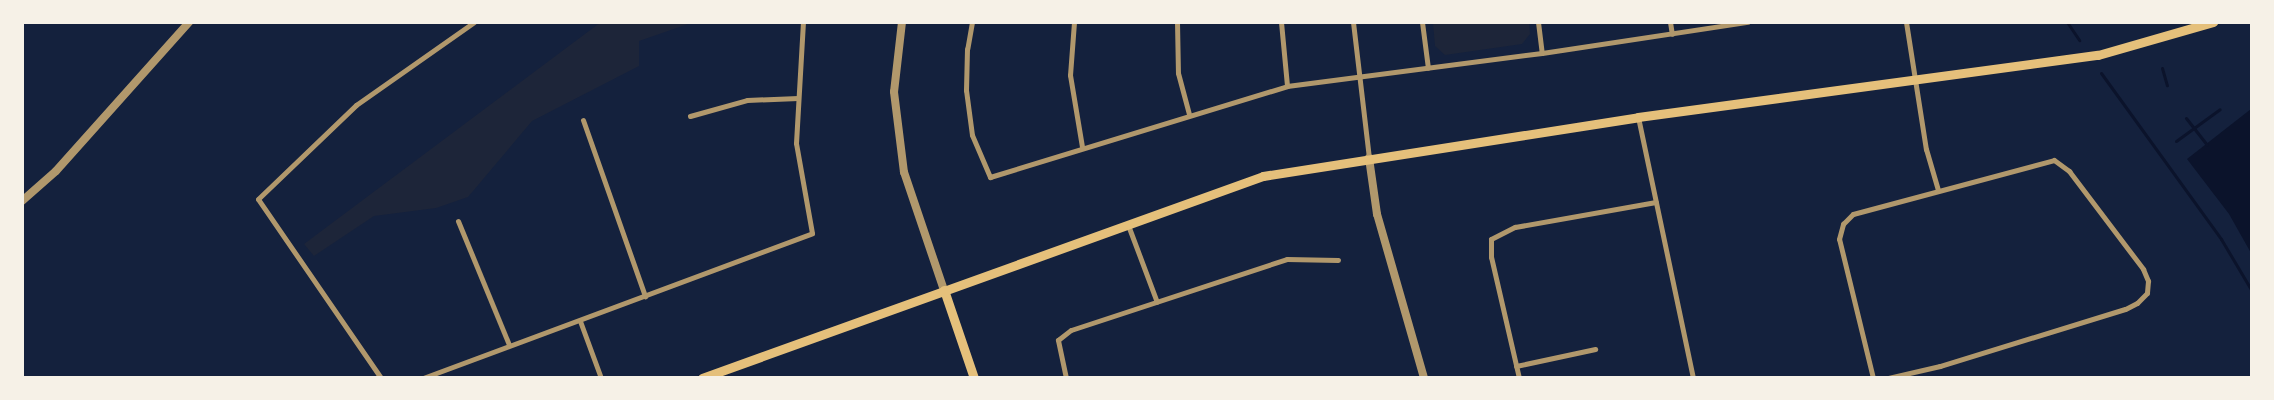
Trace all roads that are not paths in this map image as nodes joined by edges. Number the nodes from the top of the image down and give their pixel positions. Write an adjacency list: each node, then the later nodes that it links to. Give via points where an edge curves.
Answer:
1 (189, 22): 30 (street, via 56,171)
2 (474, 22): 42 (street, via 356,105 258,199)
3 (803, 22): 22 (street)
4 (902, 22): 35 (street, via 894,92 904,172)
5 (972, 22): 27 (street, via 967,50 966,90 972,135 990,177)
6 (1074, 22): 27 (street, via 1070,75)
7 (1178, 22): 23 (street, via 1178,74)
8 (1281, 22): 21 (street)
9 (1353, 22): 19 (street)
10 (1422, 22): 18 (street)
11 (1538, 22): 17 (street)
12 (1670, 22): 16 (street)
13 (1748, 22): 16 (street)
14 (1906, 22): 20 (street)
15 (2213, 22): 20 (main road, via 2098,55)
16 (1672, 34): 17 (street)
17 (1542, 54): 18 (street)
18 (1428, 68): 19 (street)
19 (1359, 77): 21 (street); 28 (street)
20 (1914, 80): 25 (main road); 29 (street, via 1926,149)
21 (1288, 86): 23 (street)
22 (798, 98): 24 (street, via 747,100); 36 (street, via 796,143 812,233)
23 (1189, 114): 27 (street)
24 (690, 116)
25 (1638, 117): 28 (main road); 31 (street)
26 (583, 120): 36 (street)
27 (1082, 147)
28 (1370, 158): 33 (main road, via 1263,176); 48 (street, via 1377,214)
29 (1938, 190): 51 (street, via 1853,214 1843,224 1840,238); 52 (street, via 2054,160 2069,170 2143,269 2148,281 2147,293 2125,309 1940,366)
30 (22, 201)
31 (1656, 202): 41 (street, via 1515,227 1491,239 1491,257); 50 (street)
32 (458, 221): 39 (street)
33 (1128, 225): 35 (main road); 37 (street)
34 (1338, 260): 37 (street, via 1287,259)
35 (944, 290): 45 (main road); 46 (main road)
36 (645, 296): 38 (street)
37 (1157, 302): 47 (street, via 1071,330 1058,340)
38 (580, 321): 39 (street); 44 (street)
39 (509, 345): 43 (street)
40 (1595, 348): 41 (street)
41 (1516, 366): 49 (street)
42 (381, 378)
43 (424, 378)
44 (601, 378)
45 (702, 378)
46 (974, 378)
47 (1066, 378)
48 (1424, 378)
49 (1519, 378)
50 (1693, 378)
51 (1873, 378)
52 (1888, 378)

